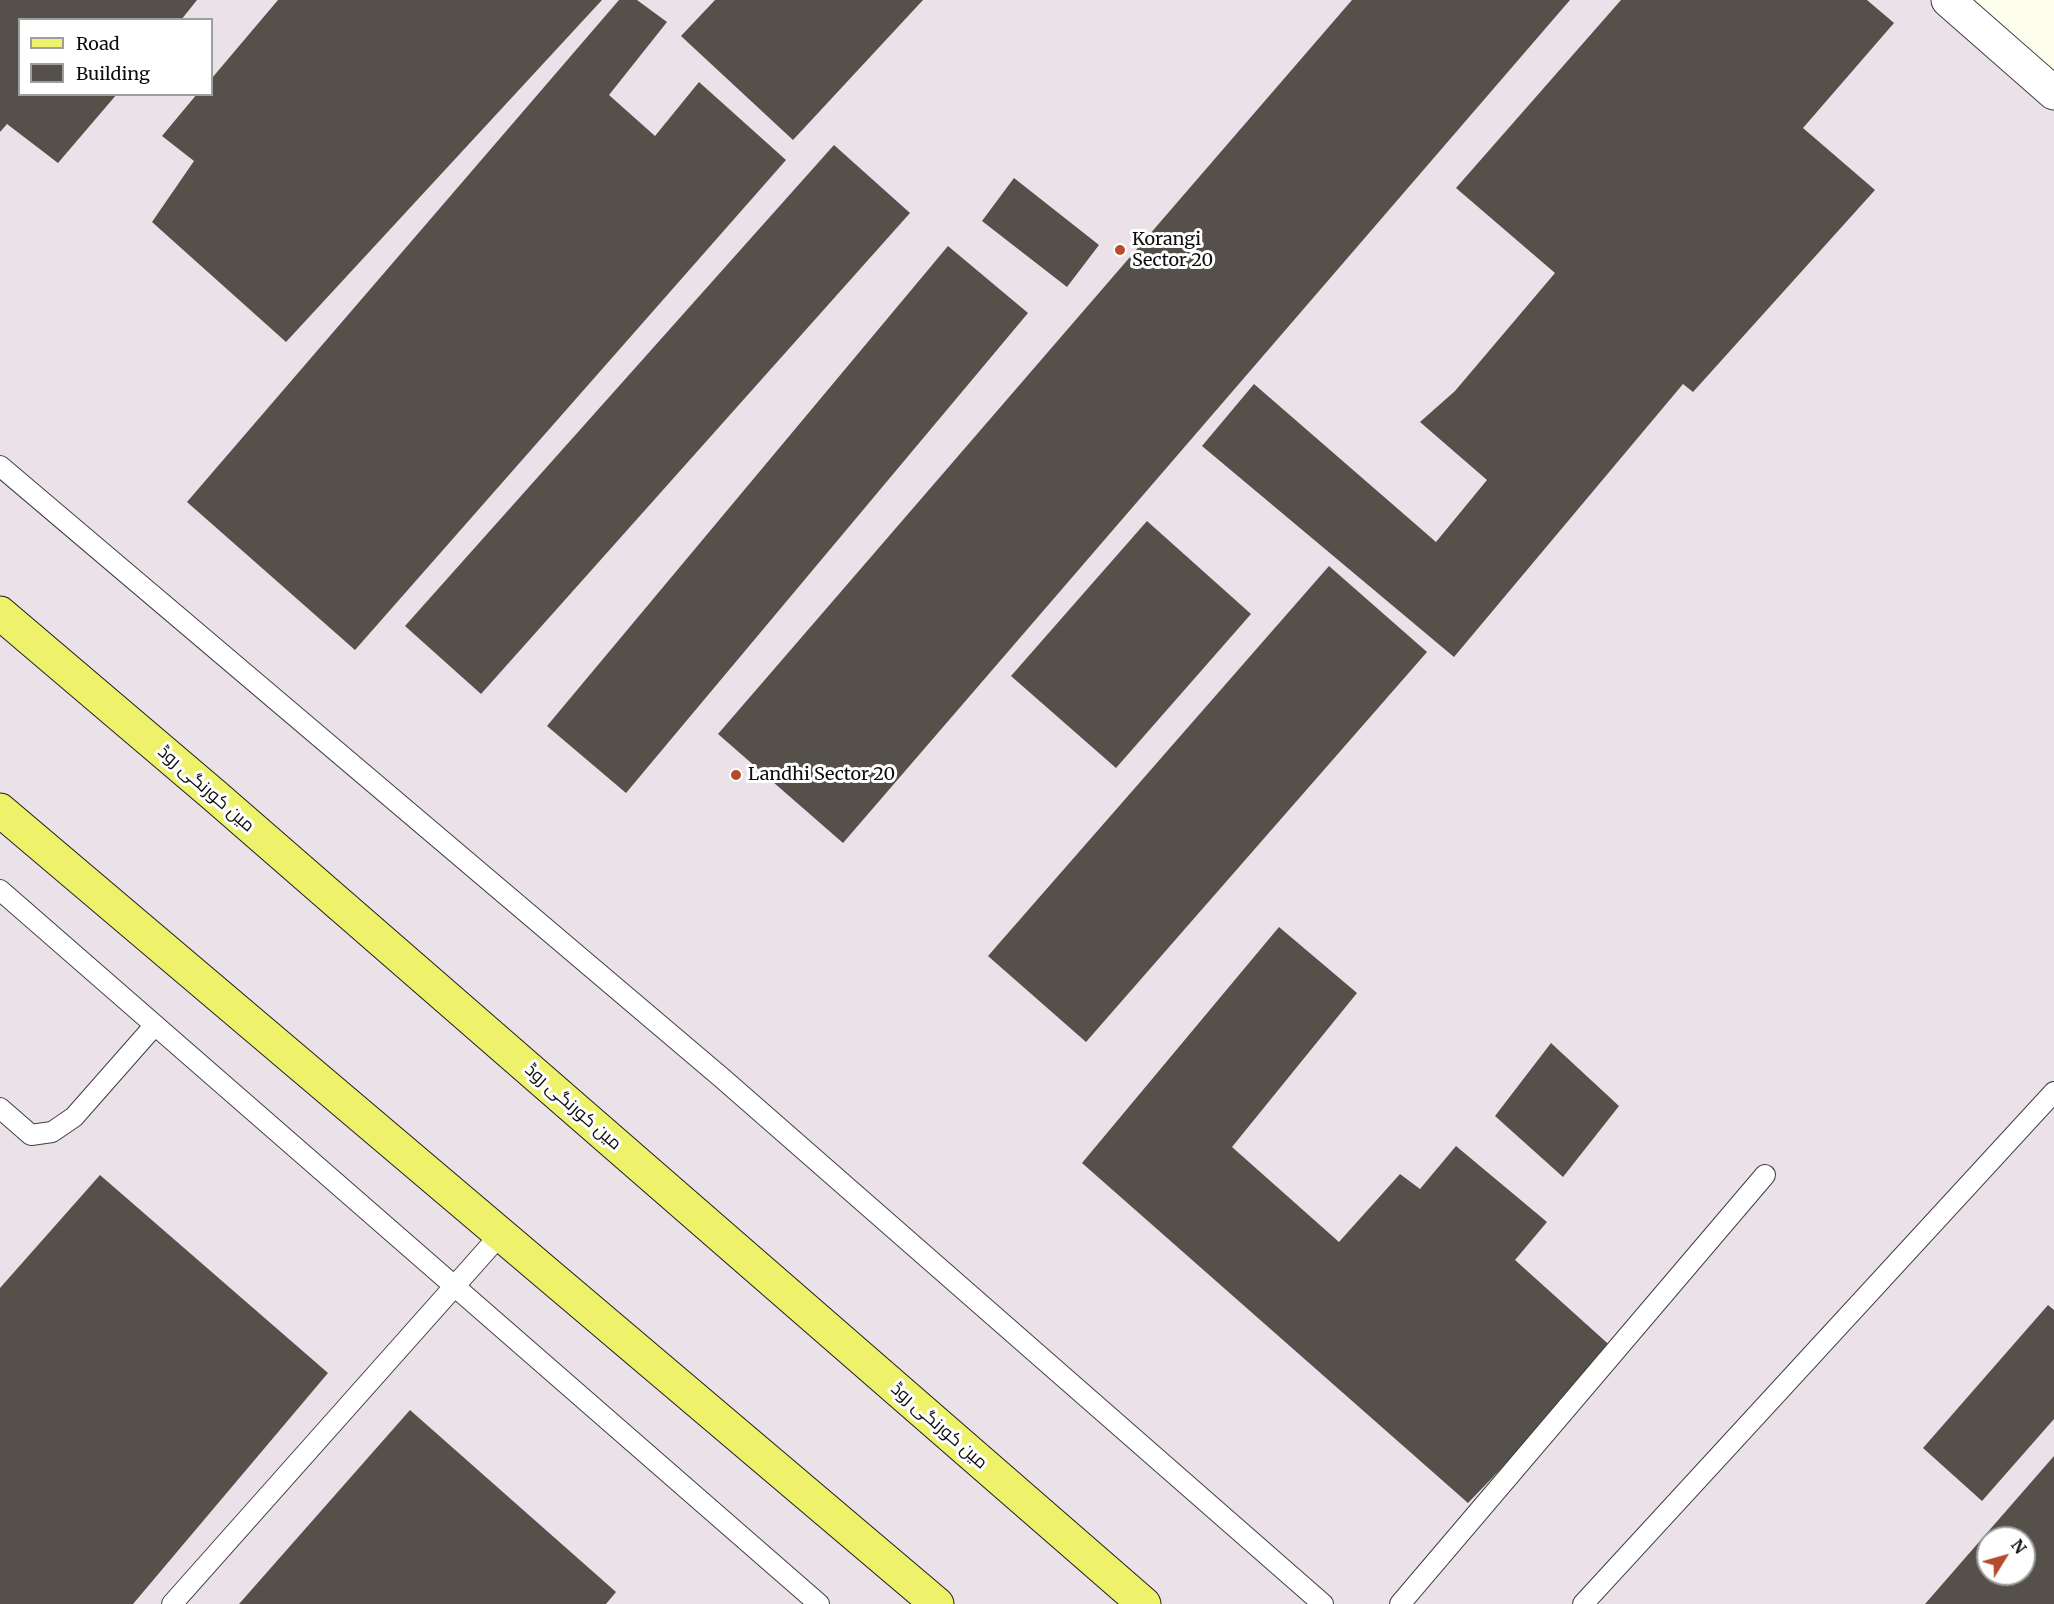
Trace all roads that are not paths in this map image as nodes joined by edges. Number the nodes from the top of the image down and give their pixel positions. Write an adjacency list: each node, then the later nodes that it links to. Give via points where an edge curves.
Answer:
1 (1948, 0): 2 (street)
2 (2054, 93)
3 (0, 466): 17 (lane, via 722,1078)
4 (0, 613): 16 (main road, مین کورنگی روڈ)
5 (0, 810): 11 (main road)
6 (0, 890): 7 (lane)
7 (155, 1025): 9 (lane, via 74,1117 52,1132 31,1135); 12 (lane)
8 (2054, 1092): 19 (lane)
9 (0, 1108)
10 (1765, 1174): 18 (lane)
11 (500, 1235): 12 (lane); 15 (main road)
12 (453, 1285): 13 (lane); 14 (lane)
13 (172, 1604)
14 (819, 1604)
15 (937, 1604)
16 (1144, 1604)
17 (1323, 1604)
18 (1400, 1604)
19 (1583, 1604)

